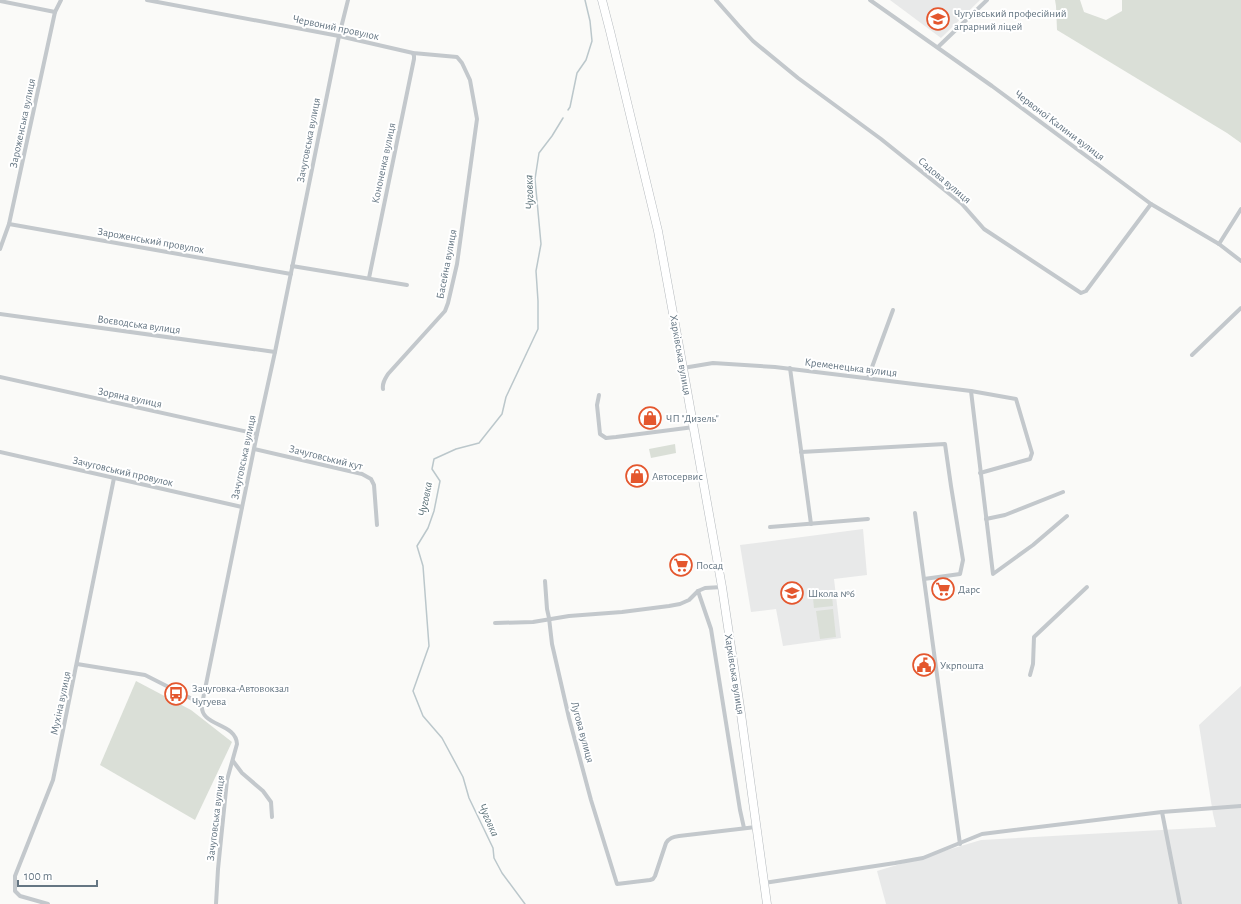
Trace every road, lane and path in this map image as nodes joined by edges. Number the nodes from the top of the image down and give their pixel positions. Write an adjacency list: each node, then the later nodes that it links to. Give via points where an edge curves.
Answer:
1 (61, 0): 9 (street, Зароженська вулиця)
2 (148, 0): 10 (street, Червоний провулок)
3 (348, 0): 10 (street, Зачуговська вулиця)
4 (602, 0): 29 (highway, Харківська вулиця, via 658,231)
5 (716, 0): 14 (street, Садова вулиця, via 753,41 962,204 984,229 1081,293 1086,291)
6 (870, 0): 11 (street, Червоної Калини вулиця)
7 (987, 0): 11 (street)
8 (0, 1): 9 (street)
9 (55, 12): 16 (street, Зароженська вулиця)
10 (339, 36): 12 (street, Червоний провулок); 20 (street, Зачуговська вулиця)
11 (938, 47): 14 (street, Червоної Калини вулиця)
12 (413, 53): 13 (street, Червоний провулок, via 457,57 470,80); 22 (street, Кононенка вулиця, via 414,59)
13 (477, 119): 33 (street, Басейна вулиця, via 457,264 448,302 445,310 388,374 384,380)
14 (1151, 204): 17 (street, Червоної Калини вулиця)
15 (1241, 209): 17 (street)
16 (9, 224): 18 (street, Зароженська вулиця); 21 (street, Зароженський провулок)
17 (1219, 244): 19 (street, Червоної Калини вулиця)
18 (0, 249)
19 (1241, 261)
20 (292, 266): 21 (street, Зачуговська вулиця); 22 (street)
21 (291, 274): 27 (street, Зачуговська вулиця)
22 (369, 278): 23 (street)
23 (407, 285)
24 (1241, 308): 28 (street)
25 (893, 310): 32 (street)
26 (0, 314): 27 (street, Воєводська вулиця)
27 (276, 352): 37 (street, Зачуговська вулиця)
28 (1192, 355)
29 (684, 368): 30 (street, Кременецька вулиця, via 713,363); 36 (highway, Харківська вулиця)
30 (790, 368): 32 (street, Кременецька вулиця); 40 (street)
31 (0, 377): 37 (street, Зоряна вулиця)
32 (868, 378): 34 (street, Кременецька вулиця)
33 (384, 389)
34 (971, 392): 41 (street); 41 (street, Кременецька вулиця, via 1016,399 1032,453 1030,458)
35 (599, 395): 36 (street, via 597,405 600,434 606,438)
36 (694, 428): 54 (highway, Харківська вулиця)
37 (257, 434): 38 (street, Зачуговська вулиця)
38 (254, 449): 44 (street, Зачуговська вулиця); 50 (street, Зачуговський кут, via 362,474 371,479 374,485)
39 (0, 452): 42 (street, Зачуговський провулок)
40 (801, 452): 49 (street); 52 (street, via 945,444 963,560 960,574)
41 (980, 473): 48 (street)
42 (114, 478): 44 (street, Зачуговський провулок); 59 (street, Мухіна вулиця)
43 (1063, 492): 48 (street, via 1005,515)
44 (242, 507): 61 (street, Зачуговська вулиця)
45 (915, 513): 52 (street)
46 (1067, 516): 48 (street, via 993,574)
47 (868, 519): 49 (street)
48 (986, 519)
49 (811, 524): 51 (street)
50 (378, 526)
51 (770, 528)
52 (924, 579): 68 (street)
53 (546, 580): 57 (street, Лугова вулиця, via 547,609)
54 (722, 587): 56 (street); 66 (highway, Харківська вулиця)
55 (1087, 587): 60 (street, via 1034,637)
56 (698, 590): 57 (street, via 680,604); 67 (street, via 711,629)
57 (550, 618): 58 (street, via 533,622); 67 (street, Лугова вулиця, via 552,644 569,718 617,884 653,879 666,842 671,838)
58 (495, 623)
59 (77, 664): 61 (street, via 145,675); 70 (street, Мухіна вулиця, via 53,780 15,876 15,891 20,896)
60 (1030, 675)
61 (202, 704): 62 (street, Зачуговська вулиця, via 206,718 230,731 237,740)
62 (233, 761): 65 (street, via 271,802); 71 (street, Зачуговська вулиця, via 227,780)
63 (1241, 806): 64 (street)
64 (1162, 812): 68 (street, via 982,834); 73 (street)
65 (272, 817)
66 (757, 827): 67 (street); 69 (highway, Харківська вулиця)
67 (744, 828)
68 (960, 844): 69 (street, via 923,858)
69 (764, 882): 72 (highway, Харківська вулиця)
70 (48, 904)
71 (216, 904)
72 (767, 904)
73 (1180, 904)

